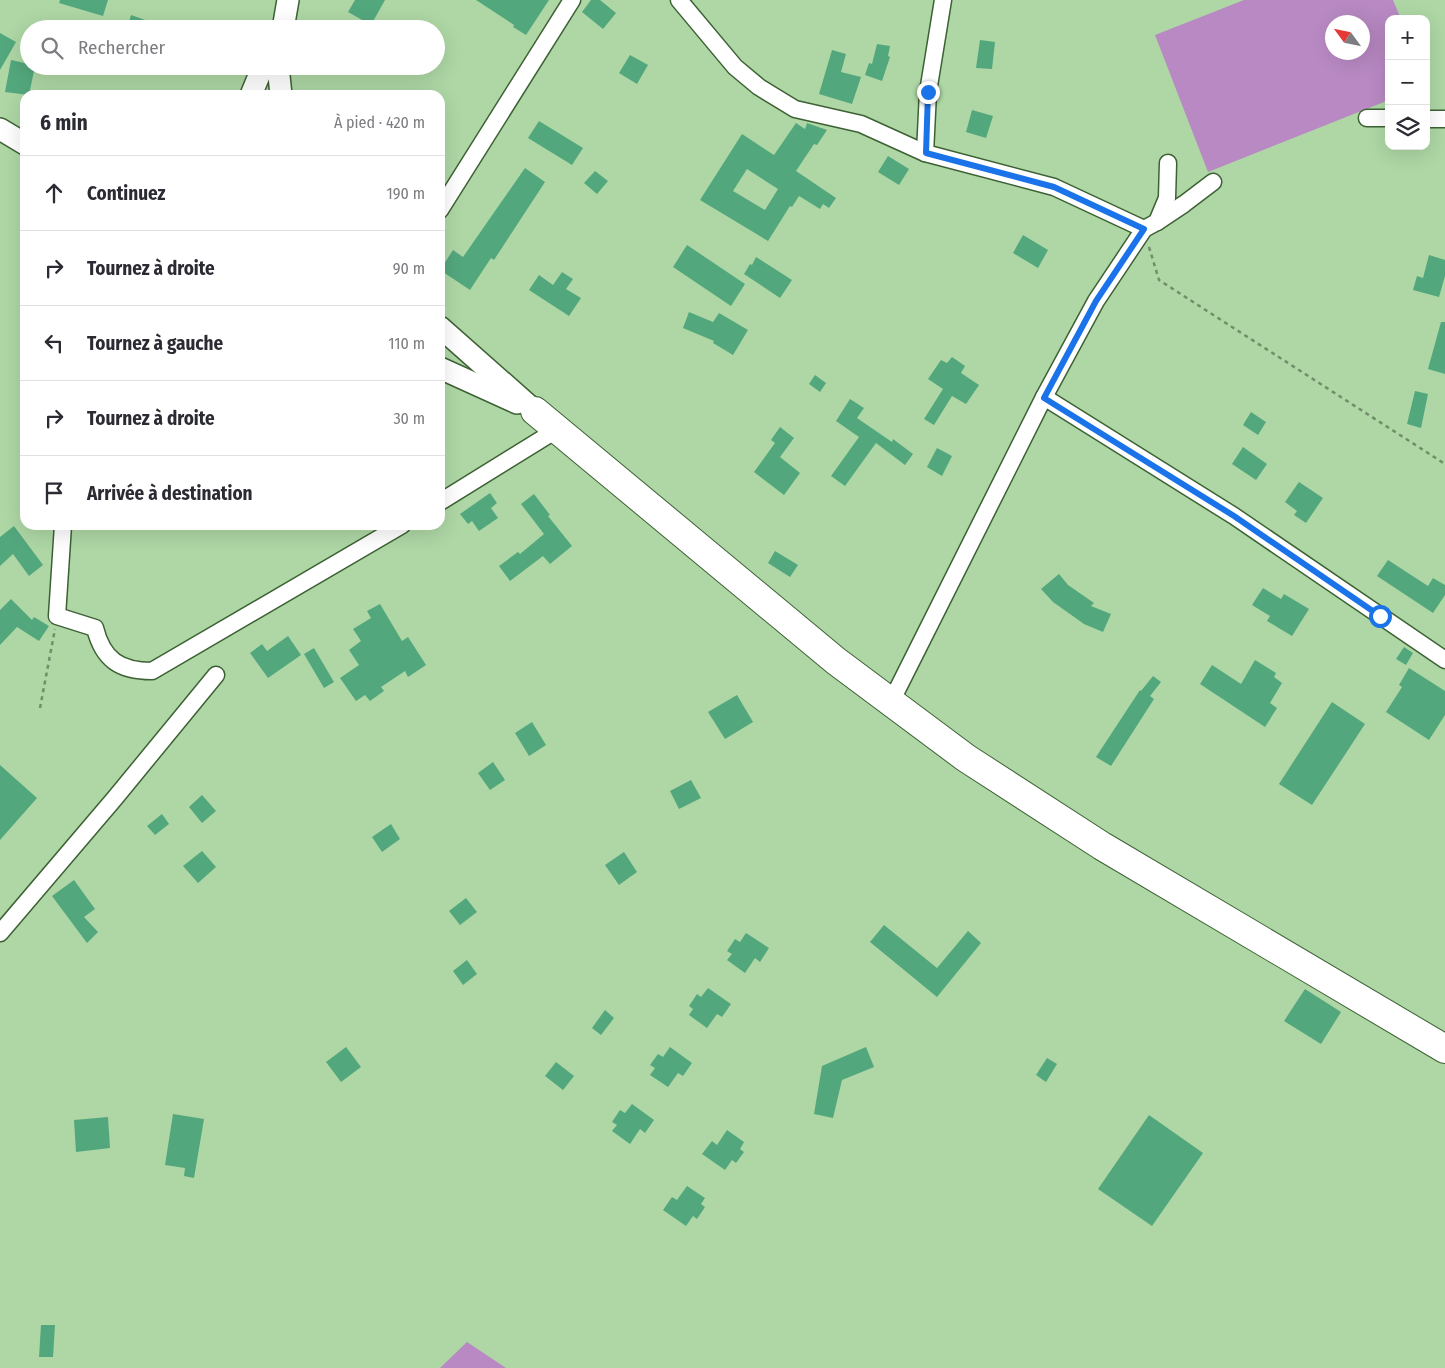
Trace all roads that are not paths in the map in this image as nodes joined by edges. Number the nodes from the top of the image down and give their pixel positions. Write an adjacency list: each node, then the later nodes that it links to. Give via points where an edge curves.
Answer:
1 (572, 0): 17 (street)
2 (679, 0): 14 (street, via 735,67 759,87 795,109 861,124)
3 (943, 0): 14 (street, via 928,92)
4 (259, 75): 6 (street)
5 (279, 75): 7 (street)
6 (253, 90)
7 (280, 90)
8 (1367, 118): 9 (street)
9 (1385, 118)
10 (1430, 119): 11 (street)
11 (1445, 119)
12 (0, 129): 13 (street)
13 (20, 141)
14 (926, 153): 18 (street, via 1054,187)
15 (1168, 163): 18 (street, via 1167,198)
16 (1213, 182): 18 (street)
17 (445, 202)
18 (1151, 226): 21 (street, via 1096,301)
19 (445, 331): 22 (street)
20 (445, 370): 22 (street)
21 (1044, 398): 27 (street, via 1234,516); 29 (street)
22 (535, 412): 23 (highway)
23 (558, 429): 24 (street); 29 (highway, via 836,661)
24 (445, 499)
25 (64, 530): 26 (street, via 57,616 96,628 99,642 111,659 133,670 152,671)
26 (393, 530)
27 (1445, 660)
28 (216, 675): 30 (street)
29 (891, 702): 31 (highway, via 966,758 1077,831)
30 (0, 933)
31 (1445, 1050)

